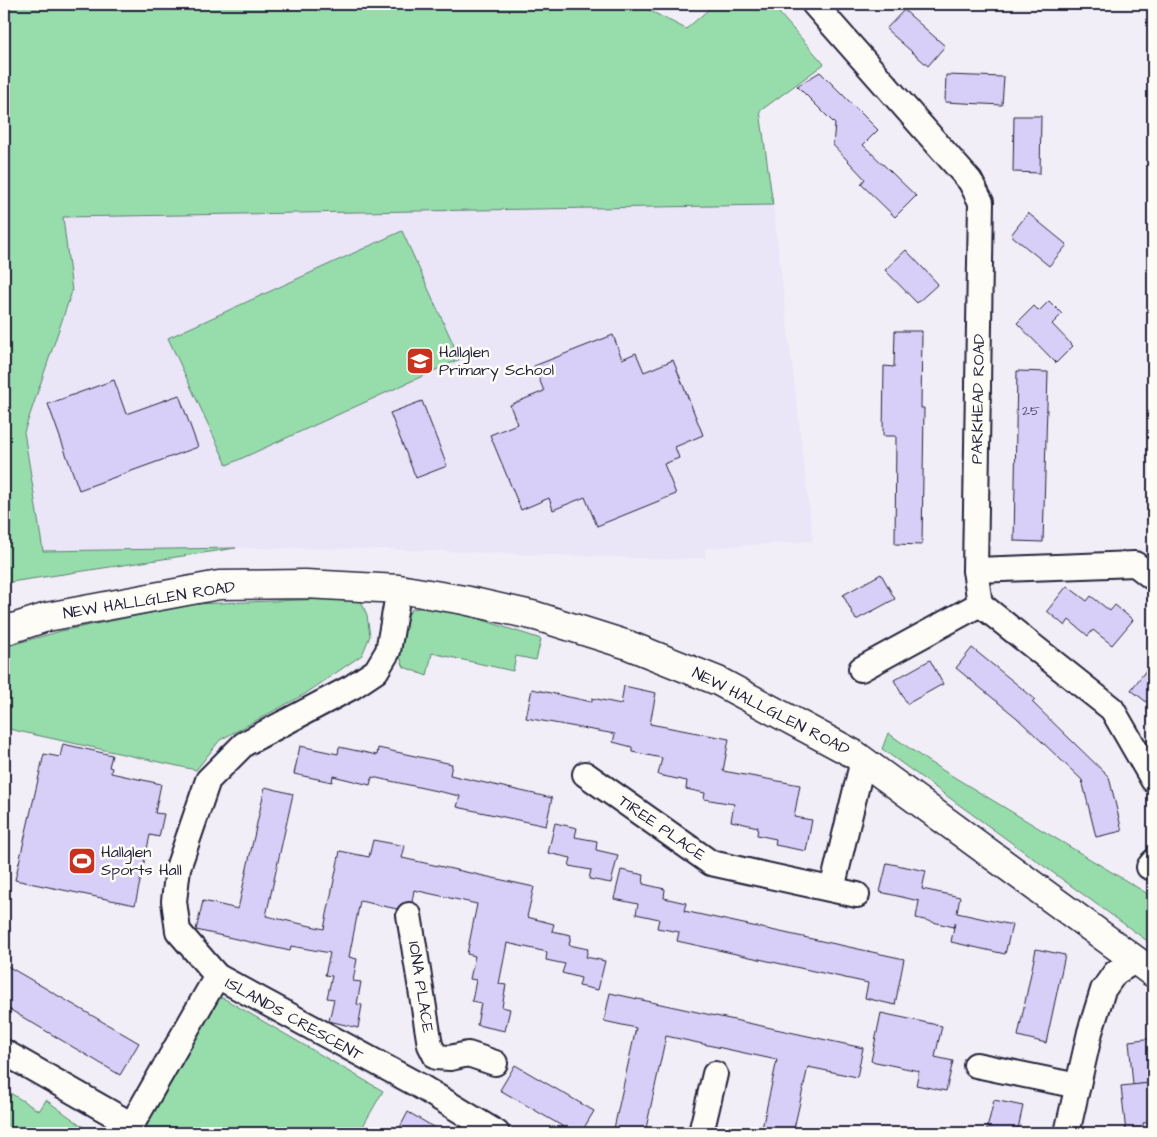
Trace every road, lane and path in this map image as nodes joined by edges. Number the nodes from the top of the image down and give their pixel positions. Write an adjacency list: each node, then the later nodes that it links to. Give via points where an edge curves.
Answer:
1 (814, 4): 2 (street, PARKHEAD ROAD, via 970,181 981,202)
2 (975, 570): 3 (street, via 1135,564); 5 (street, PARKHEAD ROAD)
3 (1153, 578)
4 (399, 589): 6 (street, NEW HALLGLEN ROAD, via 305,584 219,585 47,617); 8 (street, NEW HALLGLEN ROAD, via 536,616 628,644 718,681); 15 (street, ISLANDS CRESCENT, via 388,651 376,671 244,744 208,780 178,868 174,902 178,931)
5 (980, 604): 7 (street); 10 (street, via 1112,709)
6 (4, 631)
7 (861, 669)
8 (863, 760): 11 (street); 14 (street, NEW HALLGLEN ROAD)
9 (585, 774): 11 (street, TIREE PLACE, via 711,863)
10 (1153, 780)
11 (832, 889): 12 (street, TIREE PLACE)
12 (857, 895)
13 (409, 915): 17 (street, IONA PLACE, via 430,1045)
14 (1144, 966): 22 (street, via 1115,974 1103,990)
15 (217, 976): 21 (street, ISLANDS CRESCENT); 23 (street)
16 (4, 1052): 23 (street)
17 (436, 1057): 18 (street, via 468,1054); 21 (street)
18 (495, 1063)
19 (976, 1065): 22 (street)
20 (715, 1074): 25 (street)
21 (418, 1085): 24 (street, ISLANDS CRESCENT)
22 (1078, 1086): 26 (street)
23 (129, 1129)
24 (497, 1133)
25 (701, 1133)
26 (1068, 1133)

